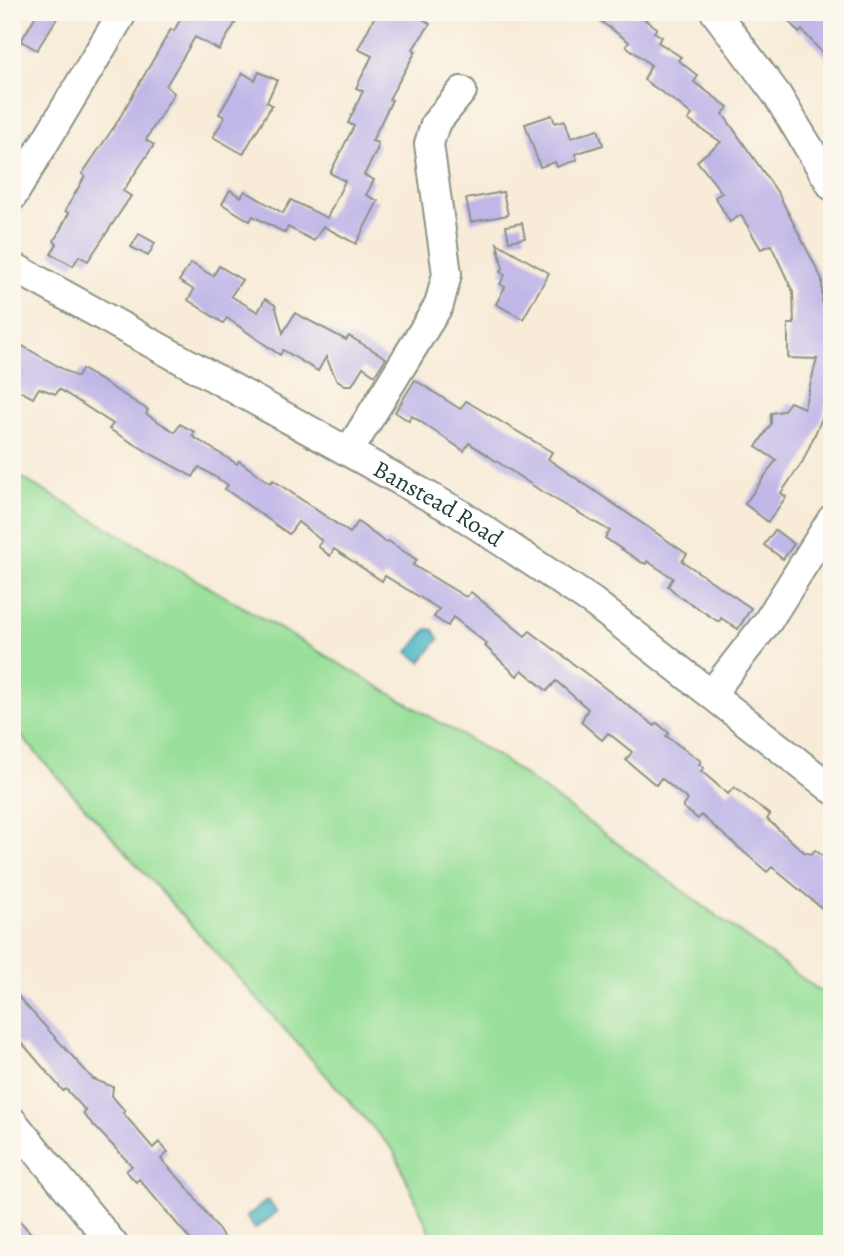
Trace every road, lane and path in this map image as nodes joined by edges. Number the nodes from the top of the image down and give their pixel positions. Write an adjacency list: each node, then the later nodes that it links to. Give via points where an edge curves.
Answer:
1 (123, 12): 5 (street)
2 (715, 12): 4 (street, via 777,95)
3 (462, 91): 7 (street, via 435,124 429,144 447,274 445,290)
4 (832, 186)
5 (12, 197)
6 (12, 266): 7 (street, Banstead Road)
7 (349, 451): 9 (street, Banstead Road, via 519,552)
8 (832, 519): 9 (street, via 768,621)
9 (712, 693): 10 (street, Banstead Road)
10 (832, 789)
11 (12, 1121): 12 (street)
12 (113, 1244)

